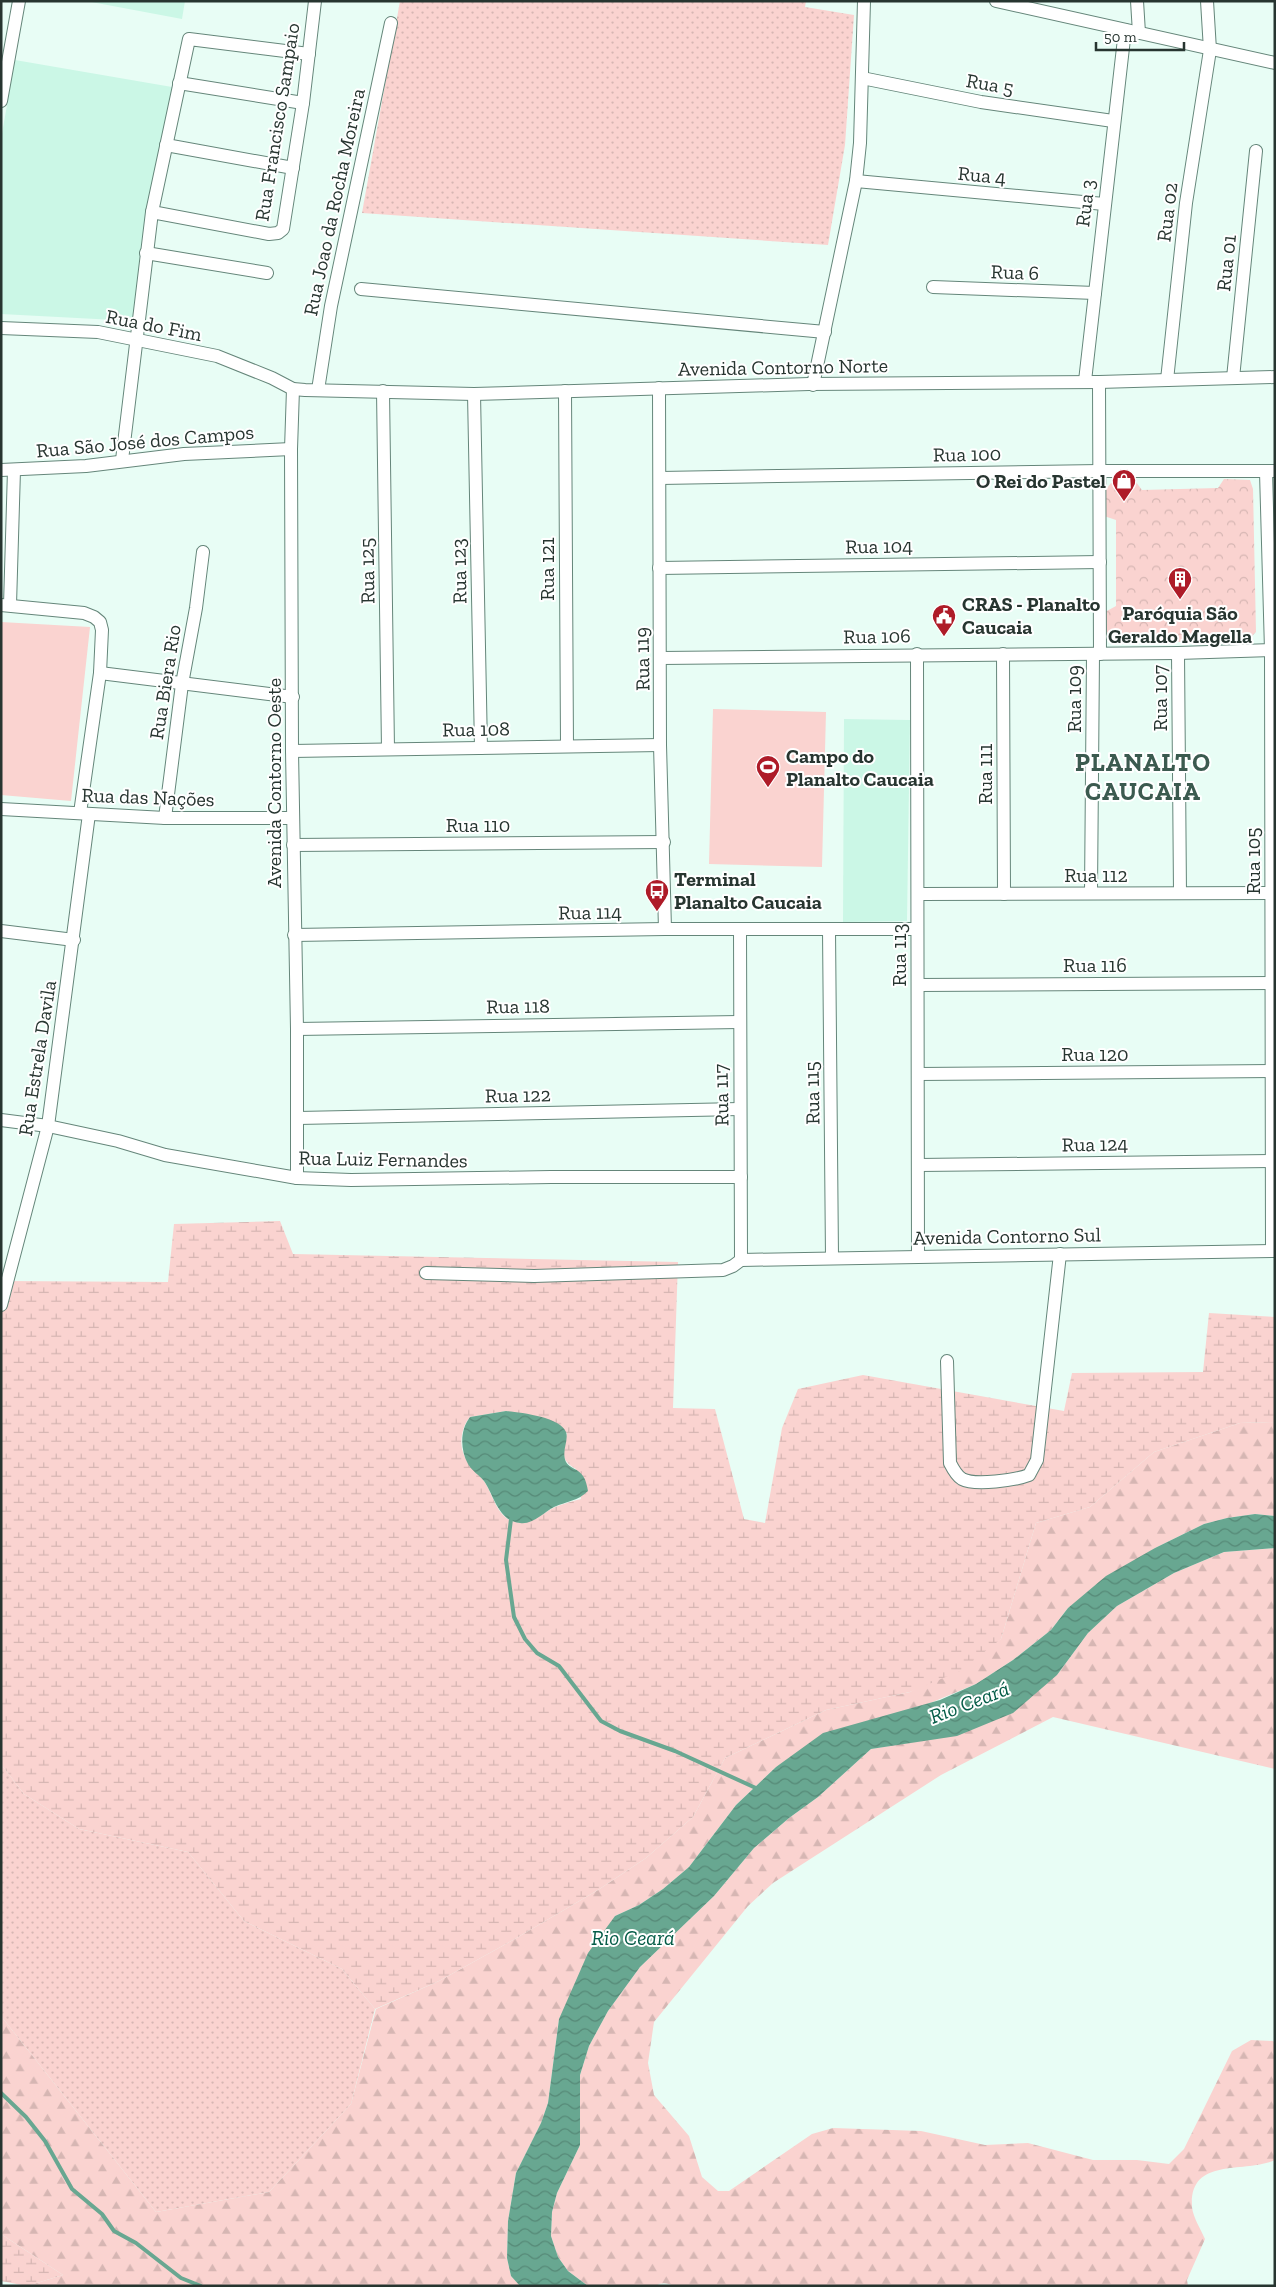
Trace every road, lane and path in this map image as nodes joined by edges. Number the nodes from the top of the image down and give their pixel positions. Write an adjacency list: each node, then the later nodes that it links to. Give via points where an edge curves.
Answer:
1 (19, 1): 16 (street)
2 (315, 1): 12 (street, Rua Francisco Sampaio)
3 (864, 1): 14 (street)
4 (996, 1): 7 (street)
5 (1137, 1): 10 (street)
6 (1206, 1): 11 (street, Rua 02)
7 (1049, 7): 9 (street)
8 (391, 22): 41 (street, Rua Joao da Rocha Moreira, via 331,306)
9 (1125, 30): 10 (street); 18 (street, Rua 3)
10 (1139, 33): 11 (street)
11 (1210, 50): 13 (street); 35 (street, Rua 02, via 1186,203)
12 (309, 54): 15 (street, via 189,39); 17 (street, Rua Francisco Sampaio)
13 (1275, 63)
14 (862, 78): 18 (street, Rua 5, via 981,102); 22 (street)
15 (179, 83): 17 (street); 19 (street)
16 (1, 101)
17 (303, 103): 21 (street, Rua Francisco Sampaio)
18 (1113, 121): 23 (street, Rua 3)
19 (166, 144): 21 (street); 24 (street)
20 (1256, 151): 34 (street, Rua 01)
21 (293, 168): 24 (street, Rua Francisco Sampaio, via 283,229 278,233)
22 (856, 181): 23 (street, Rua 4); 31 (street)
23 (1104, 204): 29 (street, Rua 3)
24 (152, 212): 25 (street)
25 (146, 253): 26 (street); 32 (street)
26 (267, 273)
27 (933, 287): 29 (street, Rua 6)
28 (361, 289): 31 (street)
29 (1095, 294): 36 (street, Rua 3)
30 (1, 328): 32 (street, Rua do Fim, via 98,332)
31 (825, 332): 38 (street)
32 (137, 340): 40 (street, Rua do Fim, via 217,356); 46 (street)
33 (1275, 377): 34 (street, Avenida Contorno Norte)
34 (1233, 378): 35 (street, Avenida Contorno Norte)
35 (1167, 380): 37 (street, Avenida Contorno Norte)
36 (1085, 381): 37 (street, Avenida Contorno Norte); 38 (street, Avenida Contorno Norte)
37 (1099, 382): 48 (street, Rua 109)
38 (813, 384): 39 (street, Avenida Contorno Norte)
39 (659, 388): 42 (street, Avenida Contorno Norte); 50 (street, Rua 119)
40 (293, 389): 41 (street, Avenida Contorno Norte); 45 (street, Avenida Contorno Oeste)
41 (318, 390): 43 (street, Avenida Contorno Norte)
42 (565, 391): 44 (street, Avenida Contorno Norte); 66 (street, Rua 121)
43 (383, 392): 44 (street, Avenida Contorno Norte); 68 (street, Rua 125)
44 (474, 394): 67 (street, Rua 123)
45 (291, 448): 46 (street, Rua São José dos Campos); 64 (street, Avenida Contorno Oeste)
46 (122, 460): 47 (street, Rua São José dos Campos, via 86,466)
47 (7, 470): 55 (street)
48 (1099, 471): 49 (street, Rua 100); 50 (street, Rua 100); 53 (street, Rua 109)
49 (1270, 472): 52 (street, Rua 105)
50 (660, 478): 54 (street, Rua 119)
51 (203, 552): 63 (street, Rua Biera Rio)
52 (1271, 559): 56 (street, Rua 105)
53 (1100, 562): 54 (street, Rua 104); 60 (street, Rua 109)
54 (659, 568): 61 (street, Rua 119)
55 (6, 605): 62 (street, Rua Estrela Davila, via 84,613 94,617 102,630)
56 (1273, 650): 57 (street, Rua 106); 78 (street, Rua 105)
57 (1178, 653): 60 (street, Rua 106); 77 (street, Rua 107)
58 (917, 654): 59 (street, Rua 106); 61 (street, Rua 106); 79 (street, Rua 113)
59 (1003, 654): 60 (street, Rua 106); 80 (street, Rua 111)
60 (1097, 654): 76 (street, Rua 109)
61 (660, 658): 65 (street, Rua 119)
62 (100, 673): 63 (street); 71 (street, Rua Estrela Davila)
63 (182, 684): 64 (street); 72 (street, Rua Biera Rio)
64 (293, 697): 69 (street, Avenida Contorno Oeste)
65 (660, 745): 66 (street, Rua 108); 74 (street, Rua 119)
66 (567, 746): 67 (street, Rua 108)
67 (481, 748): 68 (street, Rua 108)
68 (388, 749): 69 (street, Rua 108)
69 (292, 751): 73 (street, Avenida Contorno Oeste)
70 (1, 809): 71 (street, Rua das Nações)
71 (85, 814): 72 (street, Rua das Nações); 87 (street, Rua Estrela Davila)
72 (165, 818): 73 (street, Rua das Nações)
73 (293, 818): 75 (street, Avenida Contorno Oeste)
74 (664, 842): 75 (street, Rua 110); 81 (street, Rua 119)
75 (293, 845): 86 (street, Avenida Contorno Oeste)
76 (1091, 893): 77 (street, Rua 112); 80 (street, Rua 112)
77 (1180, 893): 78 (street, Rua 112)
78 (1273, 893): 88 (street, Rua 105)
79 (918, 894): 80 (street, Rua 112); 83 (street, Rua 113)
80 (1004, 894)
81 (665, 929): 82 (street, Rua 114); 86 (street, Rua 114)
82 (740, 929): 84 (street, Rua 114); 90 (street, Rua 117)
83 (917, 929): 84 (street, Rua 114); 89 (street, Rua 113)
84 (829, 930): 105 (street, Rua 115)
85 (1, 931): 87 (street)
86 (294, 936): 91 (street, Avenida Contorno Oeste)
87 (74, 940): 97 (street, Rua Estrela Davila)
88 (1272, 983): 89 (street, Rua 116); 92 (street, Rua 105)
89 (918, 985): 93 (street, Rua 113)
90 (739, 1022): 91 (street, Rua 118); 94 (street, Rua 117)
91 (297, 1029): 95 (street, Avenida Contorno Oeste)
92 (1272, 1071): 93 (street, Rua 120); 98 (street, Rua 105)
93 (918, 1074): 99 (street, Rua 113)
94 (740, 1109): 95 (street, Rua 122); 100 (street, Rua 117)
95 (298, 1118): 101 (street, Avenida Contorno Oeste)
96 (1, 1120): 97 (street, Rua Luiz Fernandes)
97 (48, 1126): 101 (street, Rua Luiz Fernandes, via 165,1155); 108 (street, Rua Estrela Davila)
98 (1271, 1161): 99 (street, Rua 124); 102 (street, Rua 105)
99 (919, 1165): 104 (street, Rua 113)
100 (741, 1177): 101 (street, Rua Luiz Fernandes); 106 (street, Rua 117)
101 (297, 1178)
102 (1274, 1251): 103 (street, Avenida Contorno Sul)
103 (1060, 1254): 104 (street, Avenida Contorno Sul); 109 (street, via 1037,1460 1029,1475 972,1481 962,1479 954,1471 950,1463)
104 (918, 1256): 105 (street, Avenida Contorno Sul)
105 (832, 1257): 106 (street, Avenida Contorno Sul)
106 (741, 1260): 107 (street, via 723,1270 534,1276)
107 (426, 1274)
108 (1, 1305)
109 (947, 1361)

